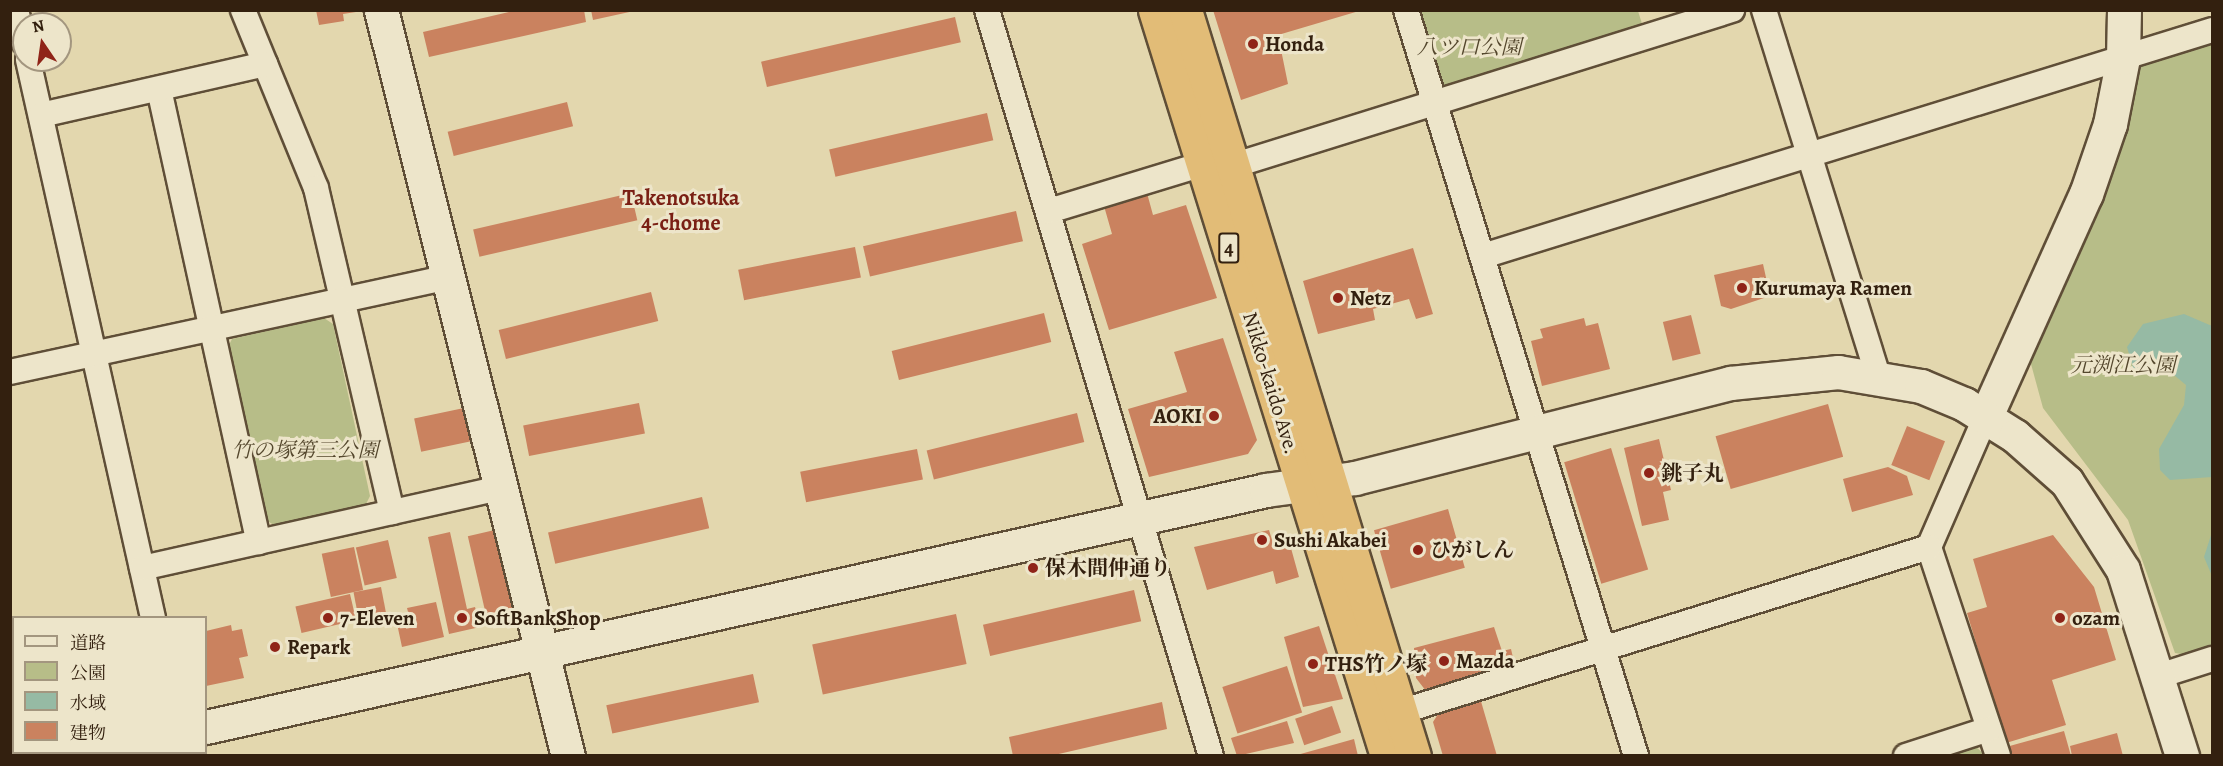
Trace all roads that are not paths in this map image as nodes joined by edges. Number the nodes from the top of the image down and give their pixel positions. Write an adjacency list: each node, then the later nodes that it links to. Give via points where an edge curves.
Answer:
1 (243, 10): 12 (street)
2 (381, 10): 21 (street)
3 (987, 10): 19 (street)
4 (1155, 10): 18 (highway, Nikko-kaido Ave. / 4)
5 (1185, 10): 18 (highway, Nikko-kaido Ave. / 4)
6 (1406, 10): 15 (street)
7 (1732, 10): 15 (street)
8 (1764, 10): 17 (street)
9 (2124, 10): 11 (street)
10 (2212, 30): 11 (street)
11 (2123, 58): 17 (street); 27 (street, via 2110,124 2086,194)
12 (265, 64): 14 (street); 22 (street, via 316,188)
13 (31, 72): 16 (street)
14 (159, 89): 16 (street); 23 (street)
15 (1436, 104): 18 (street); 20 (street)
16 (41, 115): 24 (street)
17 (1808, 152): 20 (street); 26 (street)
18 (1218, 165): 19 (street); 29 (highway, Nikko-kaido Ave. / 4)
19 (1049, 211): 32 (street)
20 (1483, 255): 28 (street)
21 (449, 277): 22 (street); 30 (street)
22 (341, 300): 23 (street); 31 (street)
23 (213, 328): 24 (street); 33 (street)
24 (94, 354): 25 (street); 35 (street)
25 (10, 372)
26 (1878, 376): 27 (street, via 1921,386); 28 (street, via 1768,375)
27 (1986, 416): 34 (street); 40 (street, via 2043,458 2088,509 2122,570)
28 (1535, 432): 29 (street); 37 (street)
29 (1315, 484): 32 (street); 41 (highway, Nikko-kaido Ave. / 4); 46 (highway, Nikko-kaido Ave. / 4)
30 (501, 488): 31 (street); 38 (street)
31 (392, 512): 33 (street)
32 (1138, 520): 38 (street); 45 (street)
33 (260, 542): 35 (street)
34 (1929, 547): 37 (street); 43 (street)
35 (142, 568): 36 (street)
36 (153, 616)
37 (1604, 650): 41 (street); 48 (street)
38 (543, 652): 42 (street); 44 (street)
39 (2212, 659): 40 (street)
40 (2159, 676): 51 (street)
41 (1400, 712): 47 (highway, Nikko-kaido Ave. / 4)
42 (207, 727)
43 (1989, 729): 49 (street); 50 (street)
44 (568, 756)
45 (1211, 756)
46 (1387, 756)
47 (1414, 756)
48 (1636, 756)
49 (1906, 756)
50 (1998, 756)
51 (2182, 756)

